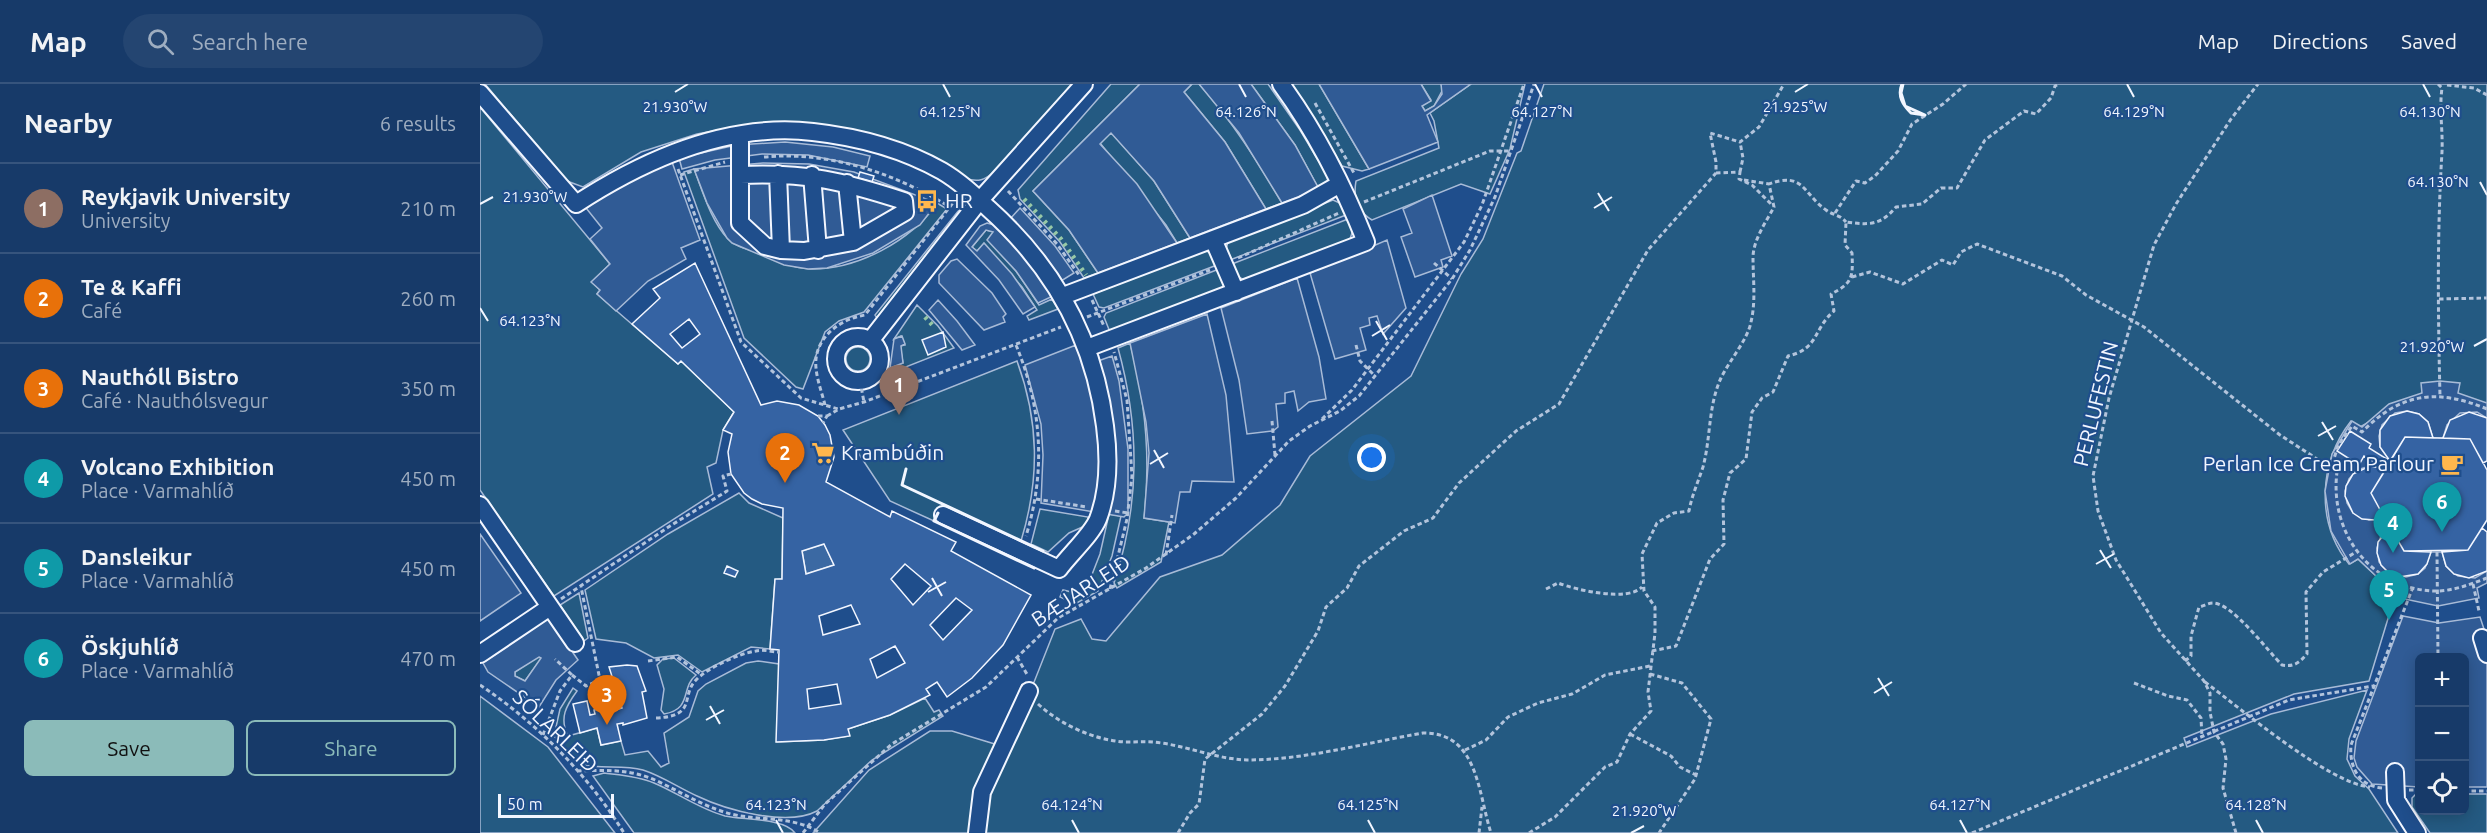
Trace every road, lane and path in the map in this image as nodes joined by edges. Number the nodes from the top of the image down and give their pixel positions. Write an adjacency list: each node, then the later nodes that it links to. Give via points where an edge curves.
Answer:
1 (1084, 84): 29 (street)
2 (1281, 84): 26 (street)
3 (1524, 84): 16 (path, BÆJARLEIÐ)
4 (1534, 84): 17 (path, BÆJARLEIÐ)
5 (1784, 84): 15 (path, via 1759,127)
6 (1966, 84): 32 (path, via 1912,124 1898,151 1875,176 1865,183 1856,182)
7 (2059, 84): 33 (path, via 2036,114 2024,111 1984,140 1957,188 1941,188 1922,204 1896,207 1884,221)
8 (2258, 84): 48 (path, PERLUFESTIN, via 2176,204 2154,245)
9 (2438, 84): 11 (path)
10 (2447, 85): 11 (path); 13 (path, via 2474,88)
11 (2442, 88): 46 (path)
12 (480, 93): 18 (street, via 576,204 622,174)
13 (2487, 95)
14 (740, 135): 18 (street); 22 (street); 28 (street, via 811,132 893,148 904,164 941,182)
15 (1740, 142): 19 (path); 20 (path, via 1710,133)
16 (1502, 149): 17 (path); 30 (path); 40 (path, BÆJARLEIÐ, via 1473,225)
17 (1511, 152): 42 (path, BÆJARLEIÐ, via 1483,227)
18 (672, 153): 58 (path, via 741,342 801,398)
19 (1740, 172): 20 (path); 24 (path)
20 (1716, 173): 111 (path, via 1648,250 1559,404 1516,431 1458,483 1433,518 1404,531 1359,566 1347,588 1326,607 1318,631 1286,686 1262,714)
21 (778, 174): 22 (street); 23 (street); 36 (street)
22 (740, 175): 36 (street, via 740,223 755,239)
23 (812, 175): 25 (street); 37 (street)
24 (1739, 179): 27 (path); 31 (path, via 1752,185)
25 (847, 183): 35 (street); 35 (street, via 907,205 905,212)
26 (1340, 184): 30 (street); 34 (street, via 1302,205)
27 (1769, 184): 31 (path); 32 (path, via 1782,179 1802,184 1827,211)
28 (965, 187): 29 (street); 58 (path, via 865,315 845,320 823,341 816,368)
29 (980, 200): 44 (street, via 1025,244); 49 (street)
30 (1352, 207): 39 (path); 43 (street, via 1366,242)
31 (1774, 207): 81 (path, via 1752,257 1755,274 1751,324 1730,358 1711,405 1703,467 1689,511 1674,513 1657,523 1642,554)
32 (1835, 213): 33 (path)
33 (1846, 222): 41 (path, via 1845,245 1852,253)
34 (1212, 239): 39 (street); 44 (street)
35 (853, 242): 37 (street)
36 (781, 250): 37 (street)
37 (818, 250)
38 (1434, 263): 40 (path)
39 (1224, 265): 43 (street); 47 (path)
40 (1444, 272): 42 (path); 53 (path, BÆJARLEIÐ)
41 (1852, 277): 48 (path, via 1870,272 1903,284 1942,260 1953,265 1960,252 1977,244 2062,276 2086,295); 88 (path, via 1845,287 1831,294 1834,311 1821,322 1816,340 1804,352 1788,356 1773,392 1762,398 1752,412 1746,459 1730,473 1723,500 1724,544 1710,559 1676,645)
42 (1452, 279): 54 (path, BÆJARLEIÐ)
43 (1236, 292): 52 (street)
44 (1063, 296): 47 (street)
45 (2487, 298): 46 (path)
46 (2439, 299): 56 (path)
47 (1076, 321): 50 (path); 52 (street)
48 (2133, 321): 67 (path, via 2280,435); 95 (path, PERLUFESTIN, via 2109,398 2093,476 2098,511 2116,560 2161,633)
49 (870, 341): 55 (street, via 879,353 878,368); 55 (street, via 848,340 836,358 845,378)
50 (1016, 345): 57 (path); 69 (path, via 1030,384 1038,426)
51 (1356, 345): 53 (path)
52 (1087, 348): 71 (street, via 1106,433 1108,462)
53 (1367, 370): 54 (path); 63 (path, BÆJARLEIÐ)
54 (1375, 376): 63 (path, BÆJARLEIÐ, via 1350,404)
55 (860, 381): 57 (path)
56 (2440, 396): 60 (path, via 2462,398); 67 (path, via 2404,401 2379,415 2362,432 2352,426 2338,446)
57 (864, 402): 59 (path)
58 (825, 405): 59 (path)
59 (839, 409): 62 (path)
60 (2487, 409)
61 (818, 416): 62 (path)
62 (827, 416): 65 (path)
63 (1321, 420): 66 (path, BÆJARLEIÐ, via 1299,433)
64 (1272, 421): 66 (path)
65 (823, 423)
66 (1275, 456): 78 (path, BÆJARLEIÐ, via 1236,498)
67 (2331, 468): 76 (path, via 2337,472 2335,497 2339,521)
68 (731, 474): 85 (path, via 723,476 727,491)
69 (1036, 499): 71 (path); 75 (path)
70 (480, 505): 85 (street)
71 (1100, 509): 72 (path); 73 (street, via 1091,533 1059,569)
72 (1128, 513)
73 (943, 515)
74 (1172, 515): 78 (path)
75 (1025, 539)
76 (2356, 552): 82 (path, via 2376,571); 95 (path, via 2323,572 2306,592 2307,654 2300,662 2282,665 2234,613 2211,603 2199,607 2191,656)
77 (2437, 552): 84 (path)
78 (1166, 555): 92 (path, BÆJARLEIÐ, via 1058,618)
79 (2487, 578): 80 (path)
80 (2473, 584): 84 (path); 86 (path)
81 (1644, 586): 83 (path, via 1631,593 1574,590 1558,583); 88 (path, via 1655,607)
82 (2414, 587): 84 (path); 102 (path)
83 (1546, 589)
84 (2438, 591): 90 (path)
85 (550, 607): 87 (street); 91 (street)
86 (2479, 611)
87 (575, 643)
88 (1652, 651): 96 (path)
89 (779, 652): 97 (path, via 758,650 741,655)
90 (2438, 653)
91 (480, 654)
92 (1017, 657): 103 (path, via 1027,674); 121 (path, BÆJARLEIÐ, via 986,687 916,727 879,754)
93 (555, 659): 108 (path, via 572,675 560,691)
94 (648, 661): 97 (path, via 677,657)
95 (2185, 662): 99 (path, PERLUFESTIN)
96 (1650, 666): 98 (path); 110 (path, via 1605,675 1572,694 1538,703 1509,717 1486,740)
97 (702, 675): 105 (path, via 693,683 689,701 680,712)
98 (1650, 675): 107 (path, via 1651,711); 114 (path, via 1682,683 1711,719)
99 (2204, 681): 104 (path, PERLUFESTIN); 106 (path, via 2210,693)
100 (2134, 684): 109 (path, via 2187,700 2201,718)
101 (480, 685): 108 (path, SÓLARLEIÐ)
102 (2373, 686): 104 (path, via 2289,700); 115 (path, via 2350,752 2355,771)
103 (1029, 691): 111 (path, via 1054,718 1072,728 1122,741 1161,743); 125 (street, via 982,792)
104 (2251, 717): 106 (path); 115 (path, PERLUFESTIN, via 2355,786)
105 (656, 718)
106 (2214, 732): 109 (path); 132 (path, via 2223,744 2223,788)
107 (1630, 734): 114 (path); 129 (path, via 1617,762 1605,767 1555,817)
108 (543, 735): 112 (path, SÓLARLEIÐ)
109 (2202, 736): 131 (path)
110 (1465, 750): 111 (path, via 1443,735 1423,733 1276,758 1245,760); 120 (path)
111 (1210, 755): 126 (path, via 1205,759 1199,804)
112 (578, 771): 121 (path, via 630,772 731,814); 122 (path, SÓLARLEIÐ)
113 (2395, 771): 116 (street)
114 (1696, 775): 130 (path)
115 (2372, 788): 116 (path, PERLUFESTIN)
116 (2394, 790): 117 (path, PERLUFESTIN); 133 (street)
117 (2415, 790)
118 (2469, 791): 119 (path)
119 (2487, 791)
120 (1482, 806): 127 (path); 128 (path)
121 (808, 824): 123 (path, BÆJARLEIÐ); 124 (path)
122 (624, 833)
123 (803, 833)
124 (820, 833)
125 (977, 833)
126 (1178, 833)
127 (1479, 833)
128 (1491, 833)
129 (1529, 833)
130 (1659, 833)
131 (1972, 833)
132 (2236, 833)
133 (2417, 833)

